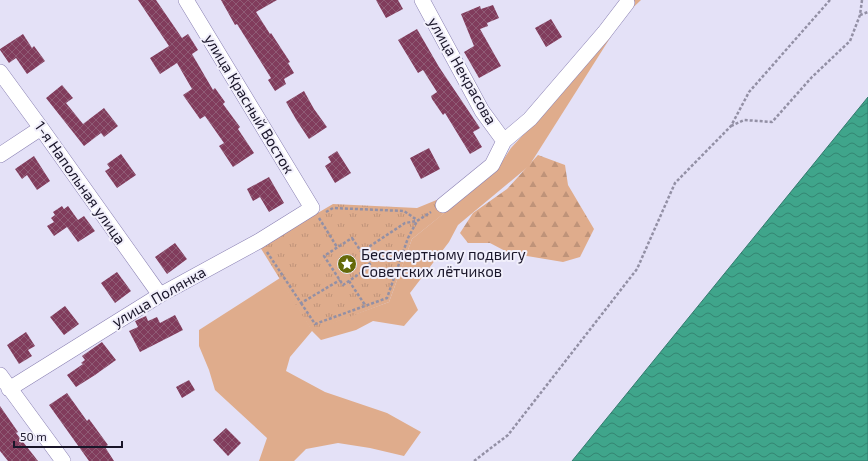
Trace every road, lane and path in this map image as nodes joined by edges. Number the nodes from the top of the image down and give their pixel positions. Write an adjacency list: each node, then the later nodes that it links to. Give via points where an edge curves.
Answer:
1 (186, 0): 14 (street, улица Красный Восток)
2 (422, 0): 11 (street, улица Некрасова, via 482,111)
3 (830, 0): 9 (path, via 749,92)
4 (862, 0): 7 (path)
5 (627, 3): 11 (street, via 530,119)
6 (868, 12): 7 (path)
7 (860, 16): 9 (path, via 850,40 812,77 772,122 744,120)
8 (0, 72): 10 (street, 1-я Напольная улица)
9 (731, 126): 27 (path, via 675,183 637,269 508,435)
10 (41, 128): 12 (street); 21 (street, 1-я Напольная улица)
11 (504, 141): 13 (street, via 492,165)
12 (0, 155)
13 (443, 205)
14 (312, 208): 16 (street, улица Полянка)
15 (417, 221): 17 (path, via 404,211 333,208 318,217); 18 (path, via 405,223); 23 (path, via 408,238 387,298)
16 (259, 241): 21 (street, улица Полянка); 22 (path)
17 (337, 247): 18 (path, via 352,238); 19 (path, via 324,256)
18 (361, 252): 20 (path, via 371,266)
19 (340, 280): 20 (path, via 343,285); 22 (path)
20 (349, 281): 23 (path)
21 (160, 295): 25 (street, улица Полянка)
22 (301, 303): 23 (path, via 315,324)
23 (365, 306)
24 (0, 376): 25 (street)
25 (9, 389): 26 (street)
26 (63, 461)
27 (474, 461)

